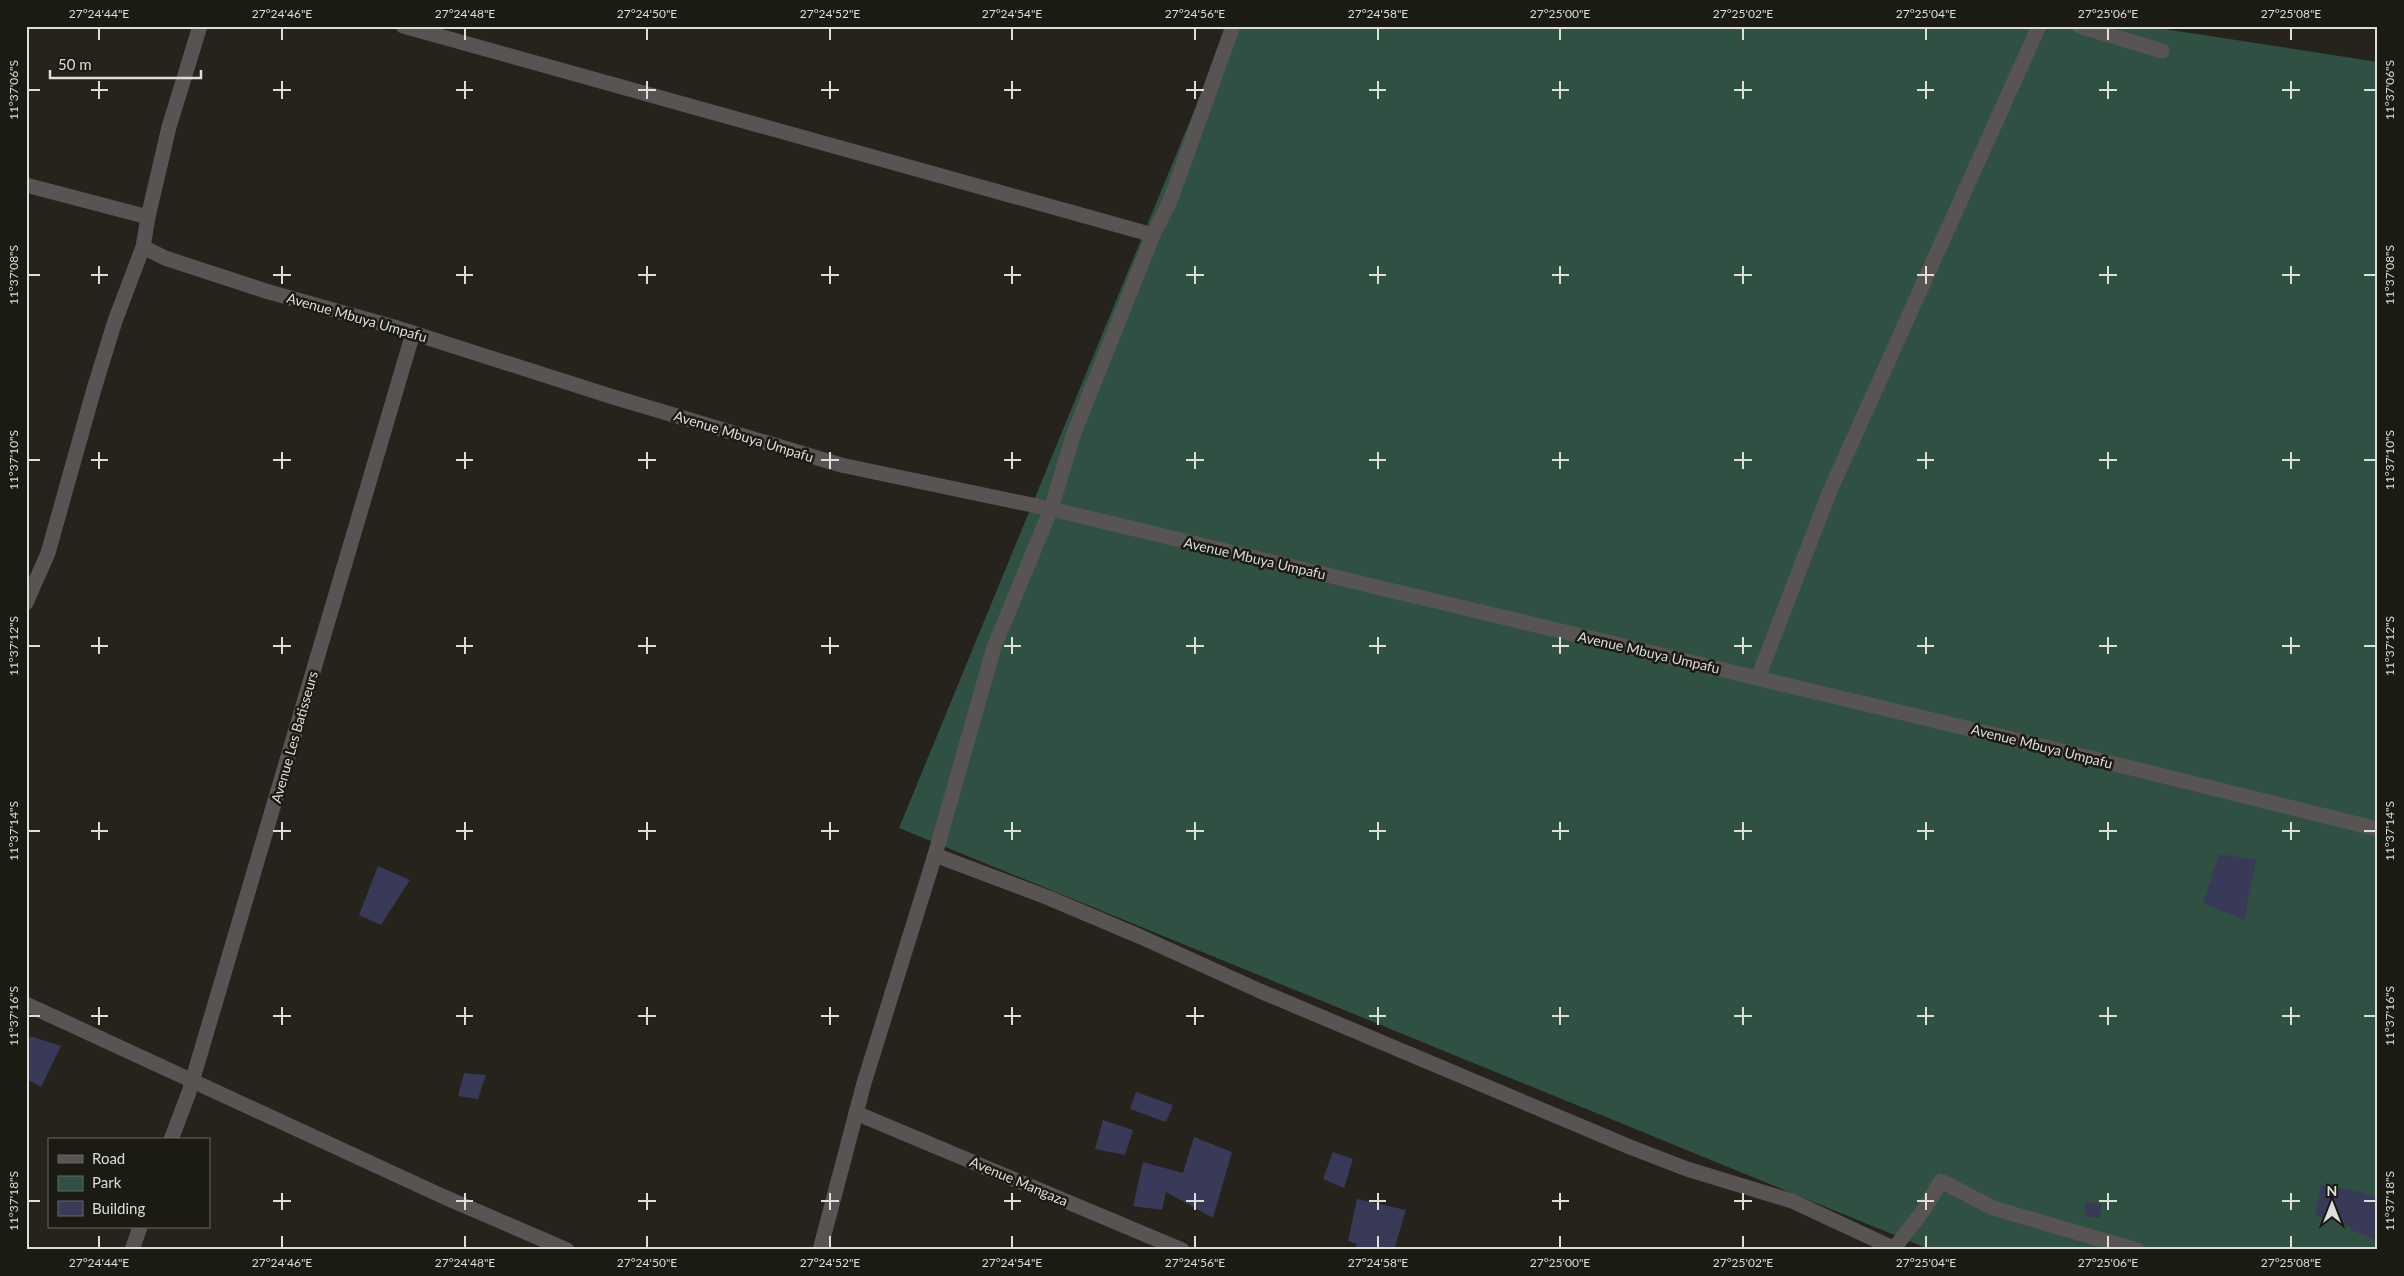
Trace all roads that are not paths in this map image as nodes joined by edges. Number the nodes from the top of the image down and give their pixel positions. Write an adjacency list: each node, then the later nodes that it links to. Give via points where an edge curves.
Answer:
1 (200, 26): 8 (street, via 169,126)
2 (403, 26): 9 (street)
3 (1233, 26): 9 (street, via 1170,200)
4 (2039, 26): 14 (street, via 1829,493)
5 (2079, 26): 6 (street)
6 (2162, 52)
7 (26, 185): 8 (street)
8 (148, 217): 10 (street)
9 (1153, 235): 12 (street, via 1074,433)
10 (143, 247): 11 (street, Avenue Mbuya Umpafu, via 165,258 269,292); 13 (street, via 96,381 48,553)
11 (413, 333): 12 (street, Avenue Mbuya Umpafu, via 841,465); 18 (street, Avenue Les Batisseurs)
12 (1051, 509): 14 (street, Avenue Mbuya Umpafu); 16 (street, via 994,647)
13 (26, 603)
14 (1758, 678): 15 (street, Avenue Mbuya Umpafu)
15 (2378, 830)
16 (935, 855): 19 (street); 22 (street, via 1141,937 1260,991 1630,1147 1747,1188 1792,1200)
17 (26, 1004): 18 (street)
18 (192, 1080): 20 (street, Avenue Les Batisseurs); 24 (street, via 433,1192)
19 (856, 1113): 25 (street); 26 (street, Avenue Mangaza)
20 (172, 1138)
21 (140, 1228): 23 (street)
22 (1893, 1249): 27 (street, via 1941,1181 1993,1208)
23 (132, 1250)
24 (567, 1250)
25 (820, 1250)
26 (1182, 1250)
27 (2137, 1250)

